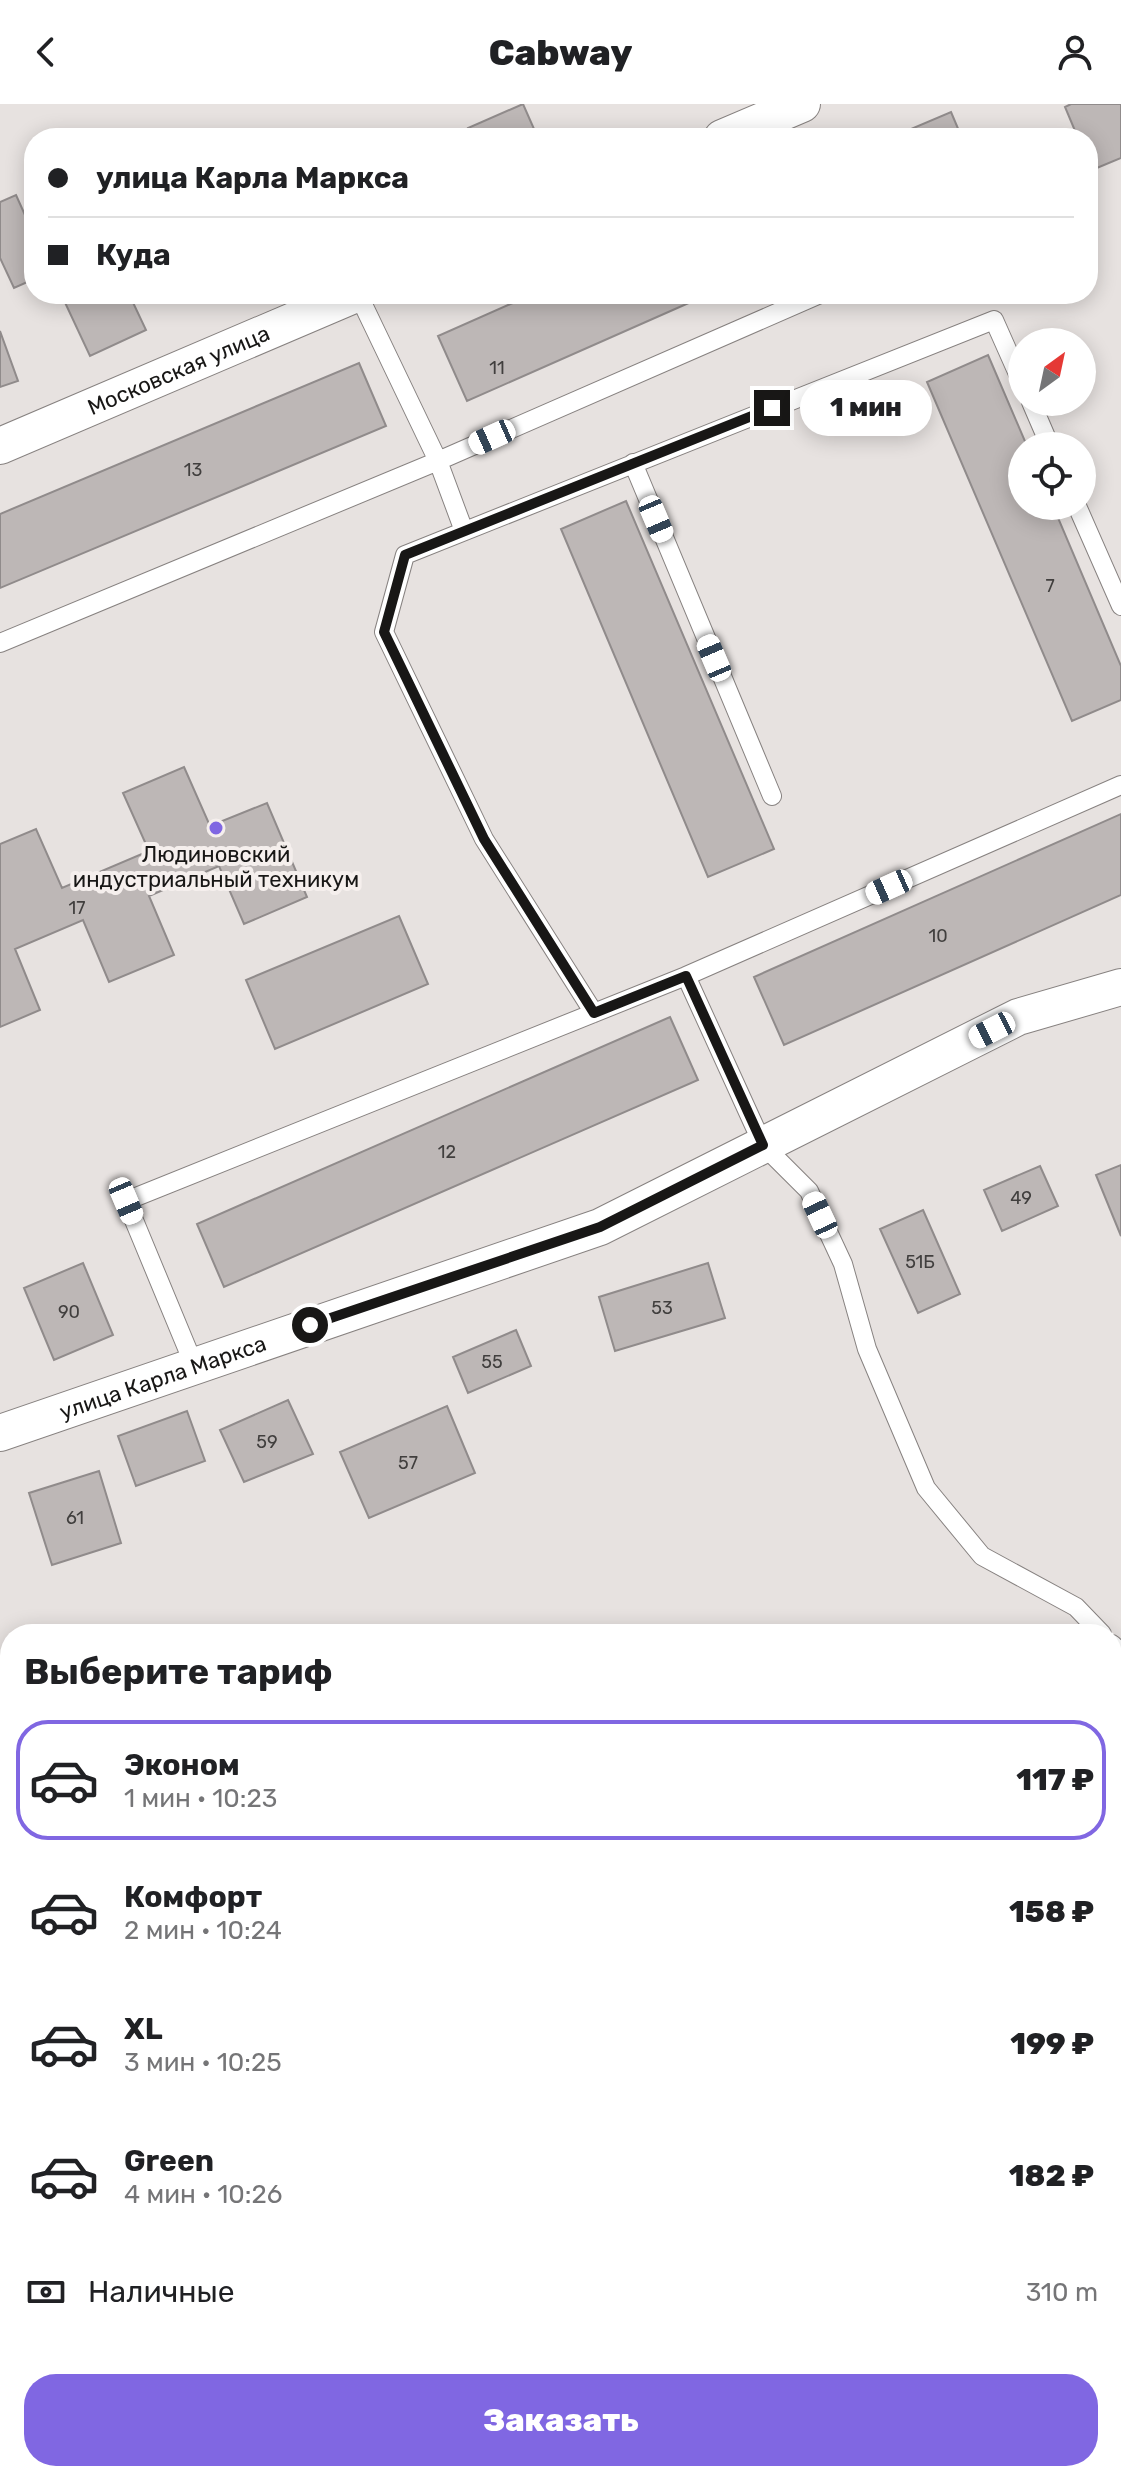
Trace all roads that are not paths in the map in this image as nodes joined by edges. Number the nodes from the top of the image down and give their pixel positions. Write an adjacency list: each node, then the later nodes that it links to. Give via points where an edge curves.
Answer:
1 (802, 104): 2 (street)
2 (746, 128)
3 (334, 304): 7 (street, Московская улица)
4 (362, 304): 8 (lane)
5 (797, 304): 8 (lane)
6 (1008, 352): 9 (lane, via 994,320)
7 (0, 446)
8 (438, 461): 11 (lane); 13 (lane)
9 (633, 463): 11 (lane); 15 (lane)
10 (1083, 520): 12 (lane)
11 (464, 531): 18 (lane, via 405,555 384,632 484,839)
12 (1121, 606)
13 (0, 643)
14 (1121, 785): 16 (lane)
15 (772, 796)
16 (686, 976): 18 (lane); 19 (lane)
17 (1121, 987): 19 (street, улица Карла Маркса, via 1018,1017)
18 (594, 1013): 20 (lane, via 126,1201)
19 (763, 1145): 20 (street, улица Карла Маркса, via 600,1227); 22 (lane, via 809,1191 843,1264 867,1349 926,1488 982,1556 1076,1607)
20 (194, 1365): 21 (street, улица Карла Маркса)
21 (0, 1433)
22 (1092, 1624)

